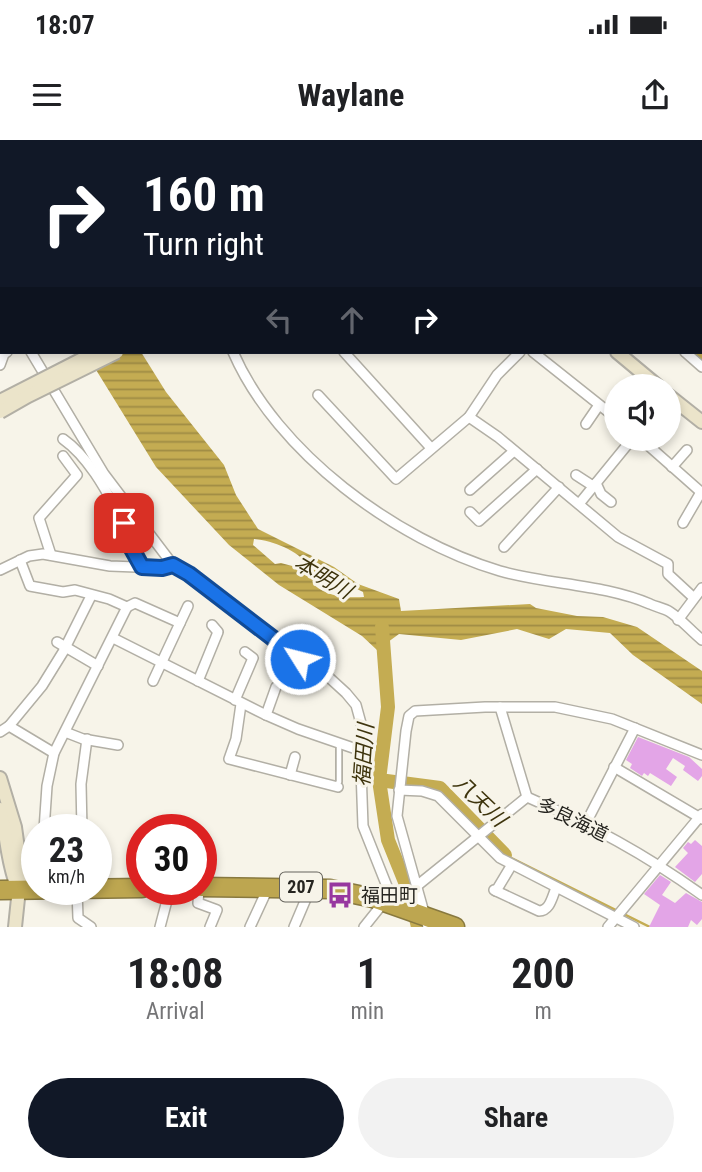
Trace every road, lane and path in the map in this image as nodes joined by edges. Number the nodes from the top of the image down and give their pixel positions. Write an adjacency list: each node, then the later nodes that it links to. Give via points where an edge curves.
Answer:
1 (32, 354): 40 (street, via 104,474)
2 (92, 354): 13 (street, bridge)
3 (113, 354): 17 (street, bridge)
4 (234, 354): 48 (street, via 257,397 286,433 342,486 382,515 445,551 501,571 625,594 670,612)
5 (346, 354): 21 (street)
6 (518, 354): 18 (street)
7 (535, 354): 14 (street)
8 (619, 354): 11 (street)
9 (687, 354): 10 (street)
10 (702, 367)
11 (643, 374)
12 (318, 395): 21 (street, via 396,479)
13 (0, 401)
14 (599, 405): 16 (street); 20 (street)
15 (681, 405): 19 (street)
16 (604, 409)
17 (0, 412)
18 (469, 417): 21 (street); 23 (street)
19 (702, 422)
20 (586, 424)
21 (431, 448)
22 (687, 450): 26 (street)
23 (514, 451): 27 (street); 31 (street)
24 (619, 451): 29 (street)
25 (654, 451): 26 (street)
26 (672, 467): 32 (street)
27 (537, 470): 30 (street); 35 (street, via 479,521)
28 (576, 475): 29 (street)
29 (595, 485): 33 (street); 34 (street)
30 (559, 487): 34 (street); 37 (street)
31 (470, 490)
32 (701, 493): 36 (street)
33 (611, 502)
34 (579, 504): 45 (street, via 618,537 667,564 668,574)
35 (470, 512)
36 (683, 523)
37 (504, 547)
38 (51, 555): 39 (street); 41 (street); 41 (street, via 39,518 77,475 61,459 67,441 77,449 124,523 122,531)
39 (20, 560): 42 (street); 44 (street, via 30,586)
40 (173, 565): 41 (street); 70 (street, via 346,693 356,705)
41 (142, 567)
42 (0, 570)
43 (702, 588): 45 (street)
44 (91, 596): 47 (street); 53 (street)
45 (694, 598): 48 (street)
46 (188, 606): 49 (street)
47 (127, 607): 49 (street, via 135,603); 51 (street)
48 (678, 620): 52 (street)
49 (180, 624): 55 (street)
50 (212, 625): 58 (street, via 218,632)
51 (113, 638): 55 (street); 56 (street)
52 (702, 640)
53 (61, 645): 56 (street); 63 (street, via 42,686)
54 (245, 652): 60 (street, via 253,658)
55 (162, 662): 57 (street); 58 (street)
56 (98, 666): 66 (street)
57 (153, 681)
58 (198, 681): 60 (street)
59 (278, 693): 62 (street)
60 (238, 702): 62 (street); 75 (street, via 236,739 229,759 249,769)
61 (500, 707): 64 (street, via 555,707); 78 (street, via 415,711 409,716); 79 (street)
62 (266, 715): 68 (street)
63 (9, 726): 65 (street); 71 (street)
64 (635, 728): 72 (street); 74 (street)
65 (0, 732)
66 (65, 732): 67 (street); 71 (street)
67 (87, 739): 69 (street); 82 (street)
68 (339, 743): 70 (street); 77 (lane)
69 (118, 745)
70 (362, 751): 98 (street, via 363,826)
71 (54, 753): 81 (street)
72 (702, 755)
73 (295, 757): 75 (street)
74 (614, 767): 83 (street); 84 (street)
75 (289, 775): 77 (street)
76 (1, 780): 93 (street, via 21,870)
77 (336, 787)
78 (399, 790): 85 (street, via 438,796); 88 (street, via 397,817)
79 (527, 797): 84 (street, 多良海道); 85 (street, 多良海道)
80 (0, 809): 93 (street, via 11,872)
81 (45, 814)
82 (82, 814)
83 (701, 816): 86 (street)
84 (586, 822): 86 (street, 多良海道)
85 (478, 837): 87 (street); 88 (street, 多良海道)
86 (660, 865): 94 (street, 多良海道); 99 (street)
87 (511, 866): 92 (street); 92 (street, via 495,891 544,911)
88 (418, 885): 100 (street)
89 (269, 886): 90 (highway, 207); 91 (highway, 207); 105 (street)
90 (311, 887): 98 (highway, 207); 106 (street)
91 (217, 888)
92 (556, 888): 99 (street)
93 (9, 890): 101 (street)
94 (702, 895)
95 (78, 905): 102 (street, via 78,918)
96 (166, 905): 103 (street)
97 (203, 905): 104 (street, via 217,910)
98 (392, 905): 100 (highway, 207); 107 (street)
99 (615, 919): 109 (street); 110 (street)
100 (425, 920): 108 (highway, 207)
101 (15, 927)
102 (91, 927)
103 (160, 927)
104 (210, 927)
105 (250, 927)
106 (294, 927)
107 (364, 927)
108 (455, 927)
109 (608, 927)
110 (634, 927)

